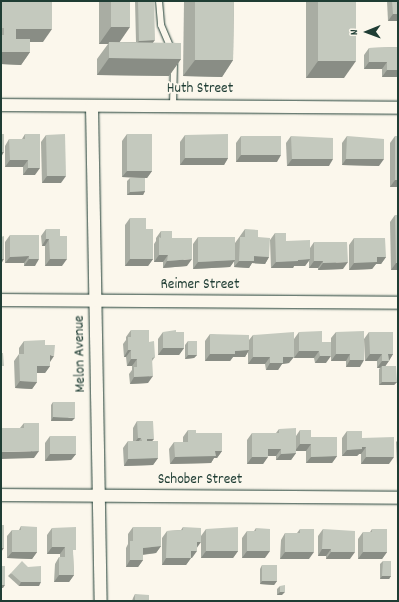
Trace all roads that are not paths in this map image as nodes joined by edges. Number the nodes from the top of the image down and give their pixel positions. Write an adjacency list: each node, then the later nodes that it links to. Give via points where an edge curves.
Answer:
1 (159, 1): 4 (lane, via 160,25 173,51)
2 (1, 105): 3 (street, Huth Street)
3 (92, 106): 4 (street, Huth Street); 7 (street, Melon Avenue)
4 (173, 106): 5 (street, Huth Street)
5 (398, 108)
6 (1, 300): 7 (street, Reimer Street)
7 (96, 301): 8 (street, Reimer Street); 10 (street, Melon Avenue)
8 (398, 303)
9 (1, 495): 10 (street, Schober Street)
10 (100, 496): 11 (street, Schober Street); 12 (street, Melon Avenue)
11 (398, 498)
12 (101, 601)

